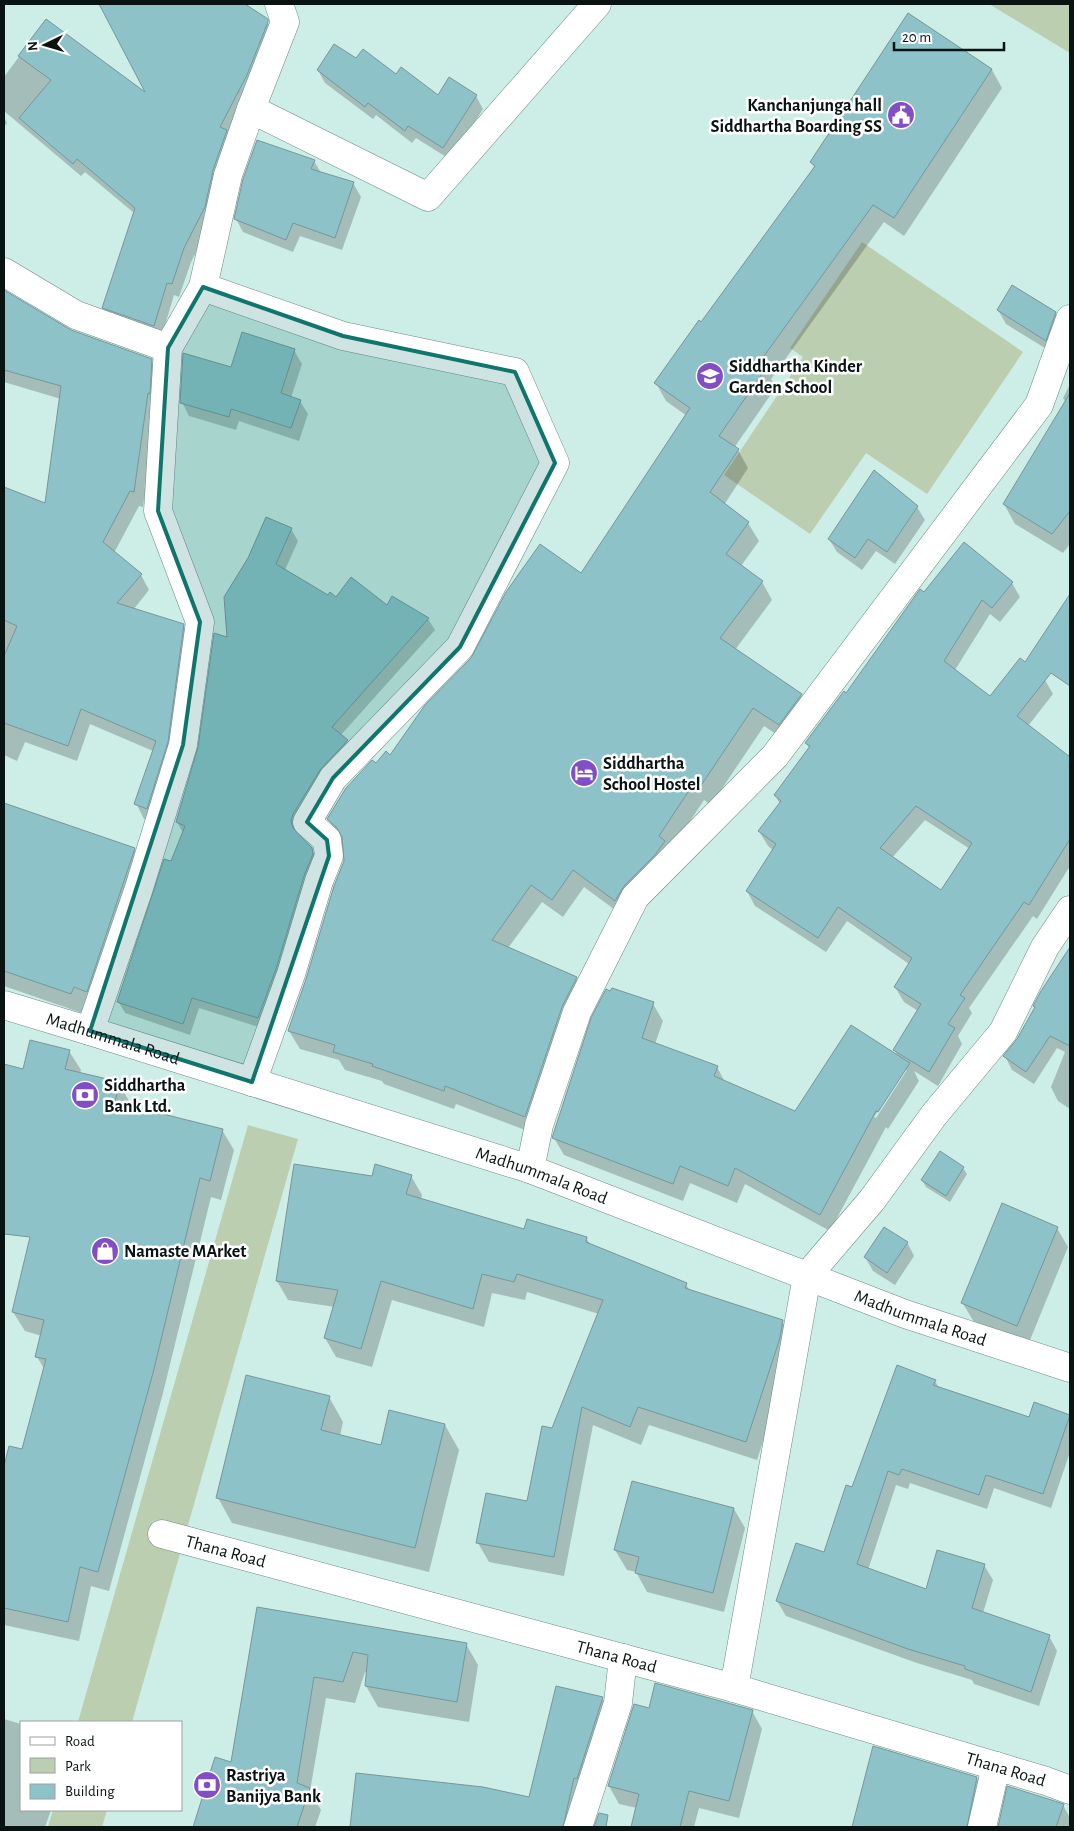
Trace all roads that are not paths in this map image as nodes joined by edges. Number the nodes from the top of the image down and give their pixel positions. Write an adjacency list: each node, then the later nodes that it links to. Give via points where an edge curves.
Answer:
1 (279, 4): 3 (street, via 285,22)
2 (597, 4): 3 (street, via 428,197)
3 (251, 109): 5 (street, via 228,175)
4 (4, 272): 7 (street, via 76,315)
5 (204, 287): 7 (street); 11 (street, via 343,336 515,372 555,463 460,647 334,778 307,822 327,840 329,856)
6 (1070, 319): 12 (street, via 1039,405 775,756 635,898 577,1012 539,1125)
7 (168, 348): 10 (street, via 158,511 200,622 183,745 139,888)
8 (1070, 910): 13 (street, via 1045,947 1003,1032 934,1115 872,1200)
9 (4, 1005): 10 (street, Madhummala Road)
10 (90, 1030): 11 (street, Madhummala Road)
11 (252, 1082): 12 (street, Madhummala Road)
12 (530, 1169): 13 (street, Madhummala Road)
13 (807, 1276): 14 (street, Madhummala Road, via 905,1314); 17 (street)
14 (1070, 1368)
15 (162, 1534): 16 (street, Thana Road)
16 (623, 1658): 17 (street, Thana Road); 20 (street, via 618,1703)
17 (734, 1688): 18 (street, Thana Road)
18 (996, 1766): 19 (street, Thana Road); 21 (street)
19 (1070, 1790)
20 (578, 1827)
21 (982, 1827)

